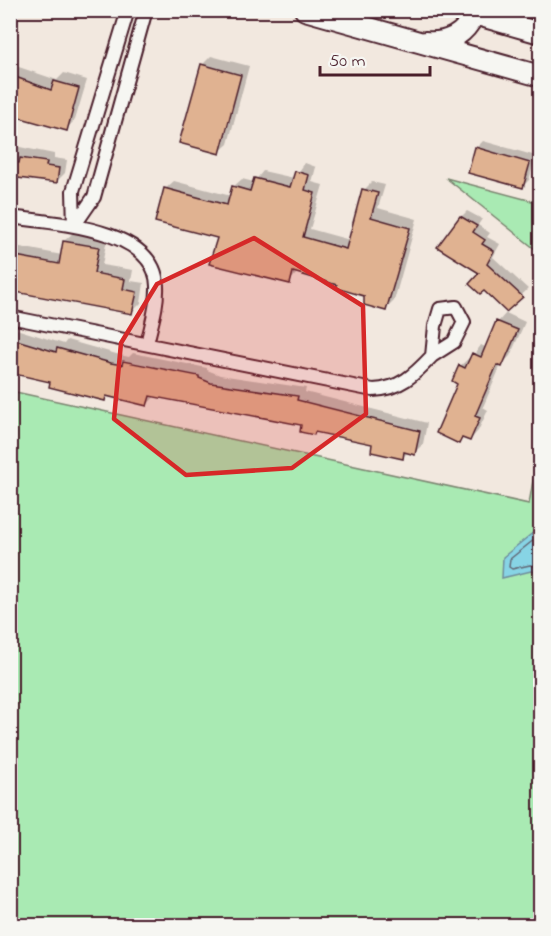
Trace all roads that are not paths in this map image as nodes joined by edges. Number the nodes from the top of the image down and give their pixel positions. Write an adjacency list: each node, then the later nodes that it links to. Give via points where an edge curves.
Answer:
1 (128, 10): 9 (street, via 73,191)
2 (146, 10): 9 (street, via 94,197)
3 (305, 10): 6 (highway)
4 (467, 13): 5 (highway); 6 (highway, via 468,26 453,38 434,43)
5 (540, 33)
6 (413, 42): 7 (highway)
7 (540, 76)
8 (10, 217): 9 (street)
9 (74, 226): 11 (street, via 112,233 139,252 150,266 158,283)
10 (10, 317): 11 (street)
11 (147, 344): 12 (street, via 373,390 389,389 404,382)
12 (432, 356)

